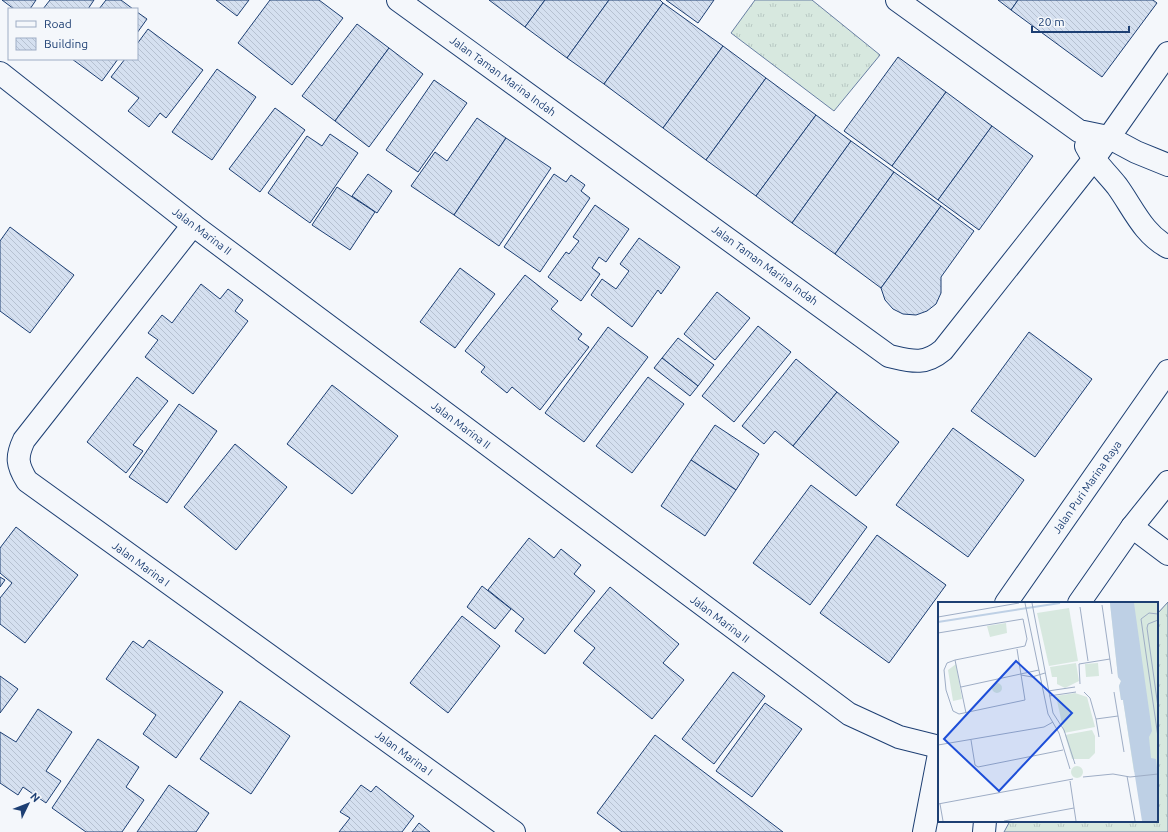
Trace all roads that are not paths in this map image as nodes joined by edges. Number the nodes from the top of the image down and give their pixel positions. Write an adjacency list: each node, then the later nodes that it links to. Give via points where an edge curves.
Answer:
1 (398, 0): 7 (street, Jalan Taman Marina Indah, via 889,356 902,359 924,361 934,358 943,350)
2 (897, 0): 5 (street)
3 (1168, 53): 6 (street, Jalan Taman Marina Indah)
4 (0, 74): 9 (street, Jalan Marina II)
5 (1079, 131): 6 (street); 7 (street)
6 (1108, 137): 7 (street, Jalan Taman Marina Indah); 8 (street)
7 (1093, 160): 10 (street, via 1116,185 1156,241)
8 (1168, 166)
9 (193, 225): 17 (street, Jalan Marina II, via 849,714 900,737); 20 (street, Jalan Marina I, via 24,440 17,453 20,470 27,481)
10 (1168, 247)
11 (1168, 371): 15 (street, Jalan Puri Marina Raya)
12 (1168, 482): 13 (street)
13 (1132, 527): 14 (street); 16 (street)
14 (1168, 554)
15 (1007, 602)
16 (1080, 602)
17 (938, 747)
18 (938, 759): 21 (street)
19 (985, 822): 22 (street)
20 (514, 832)
21 (924, 832)
22 (984, 832)

